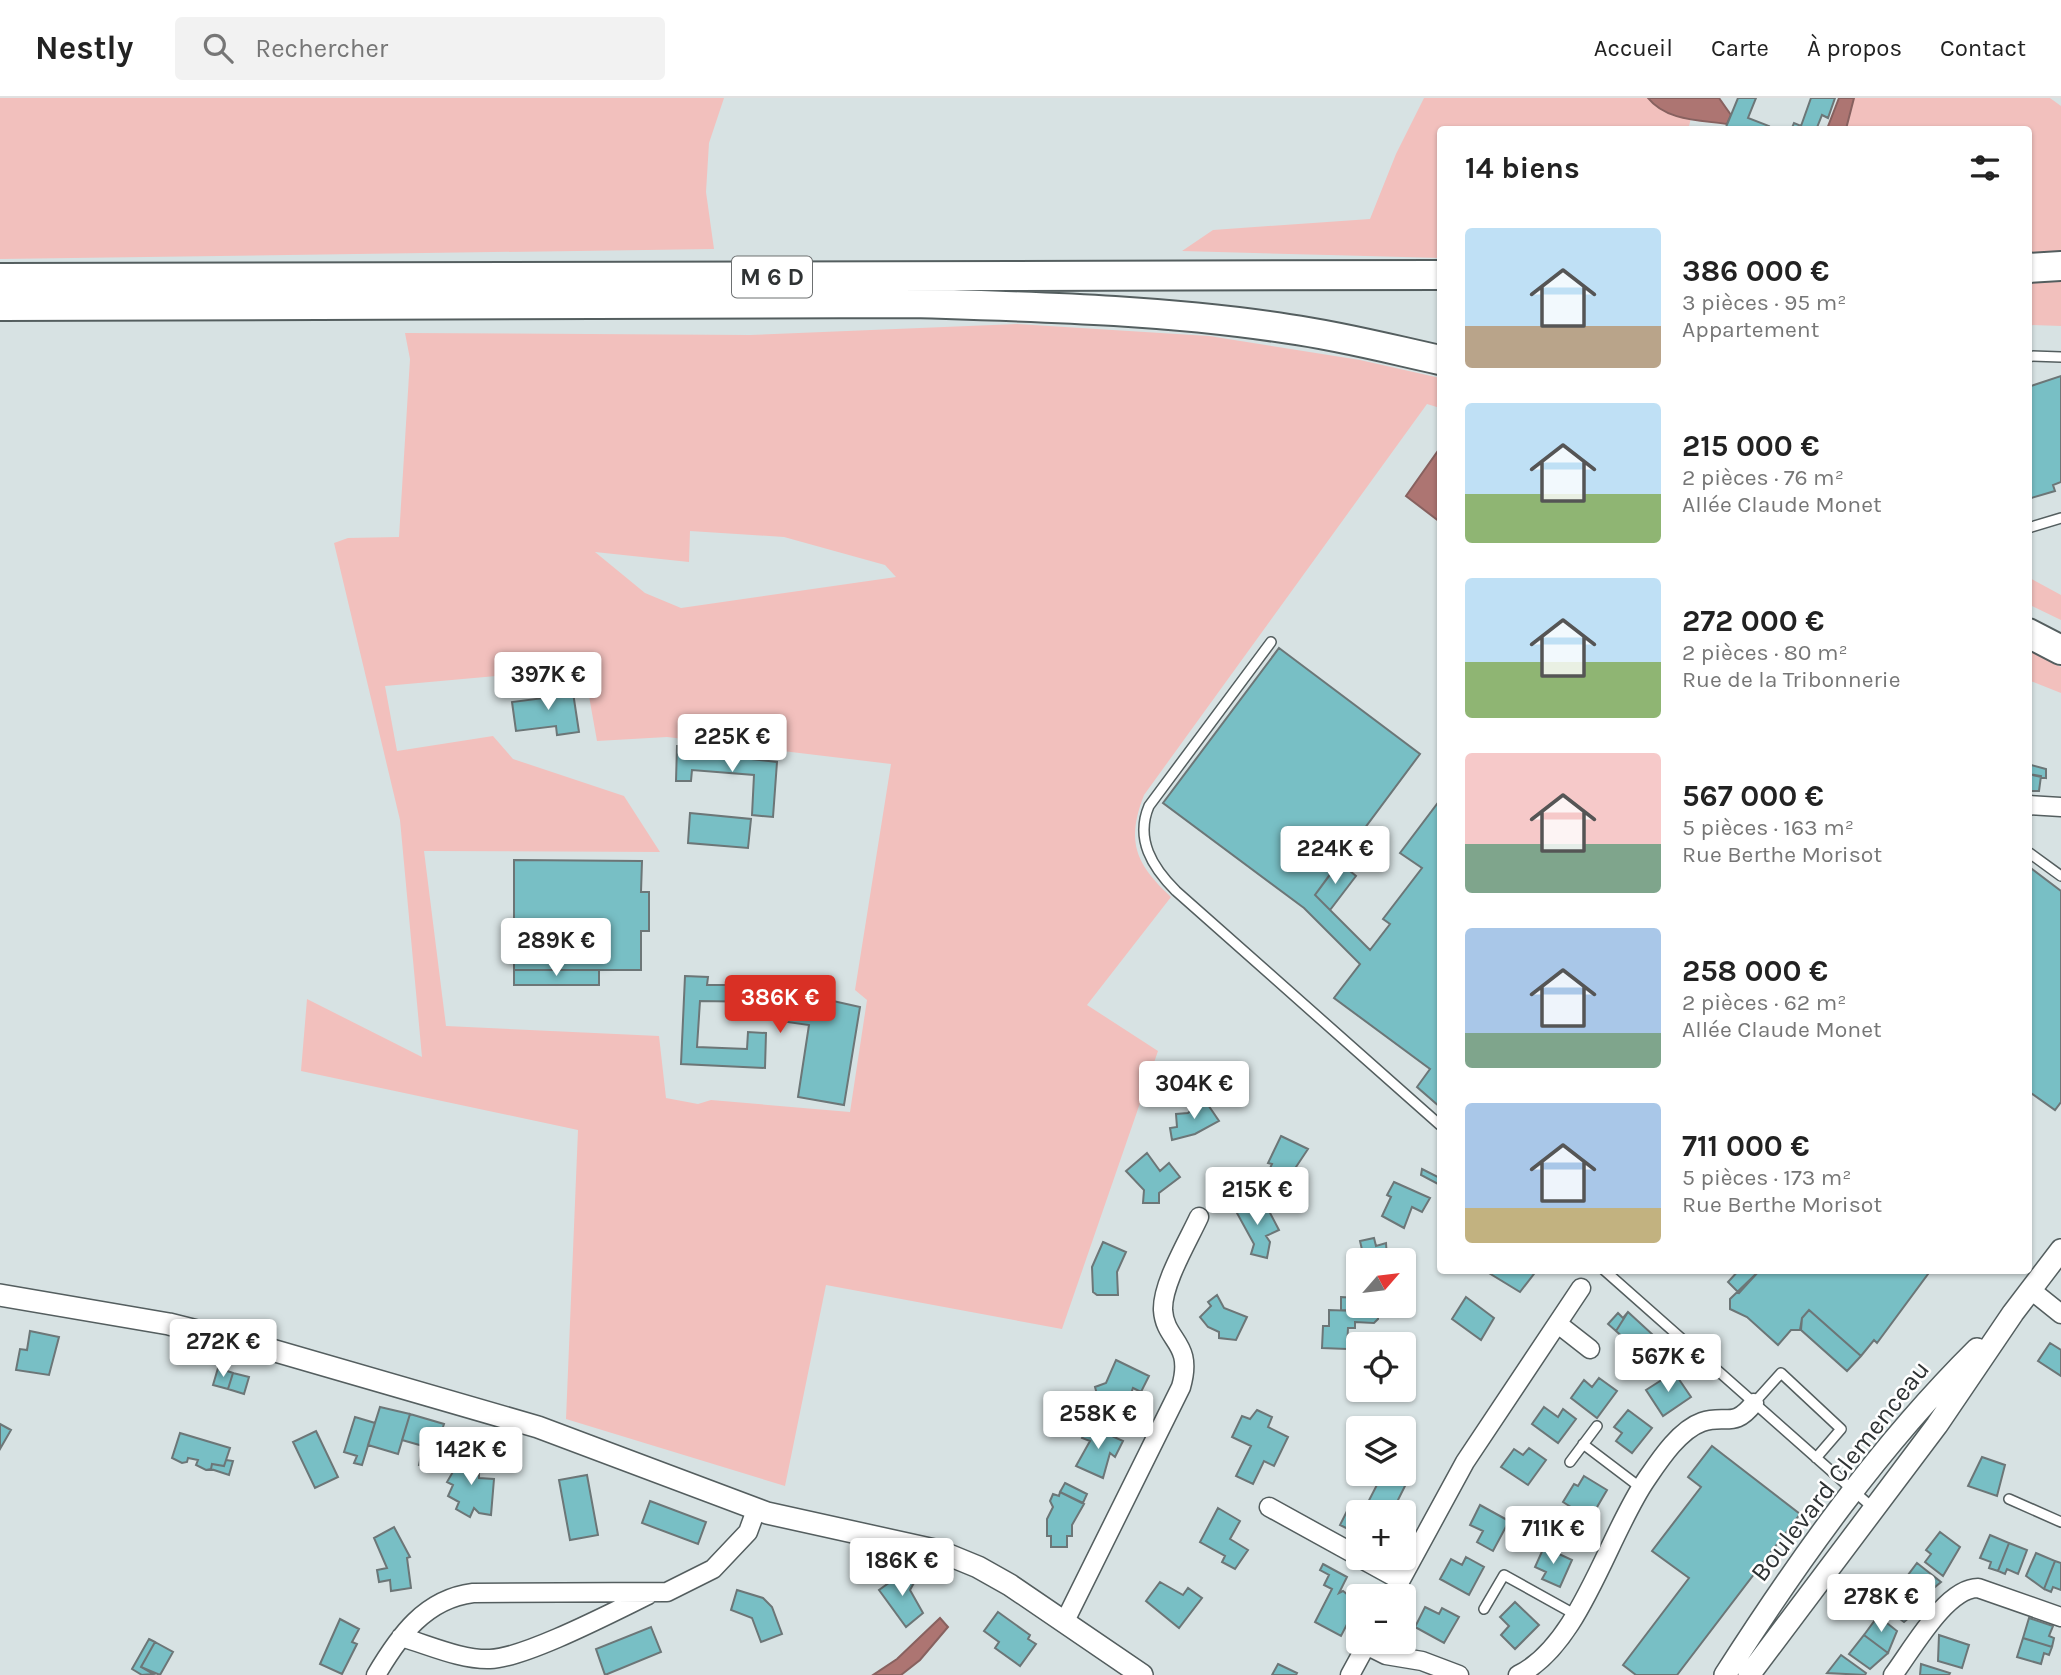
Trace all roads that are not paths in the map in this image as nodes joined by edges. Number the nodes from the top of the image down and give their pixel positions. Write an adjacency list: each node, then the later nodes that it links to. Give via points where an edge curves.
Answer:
1 (2061, 266): 2 (main road)
2 (2032, 268)
3 (1437, 275): 4 (main road, M 6 D)
4 (0, 278)
5 (0, 306): 8 (main road, M 6 D, via 930,303 1236,322 1331,335)
6 (2032, 356): 7 (lane)
7 (2061, 358)
8 (1437, 359)
9 (2061, 519): 10 (lane)
10 (2032, 527)
11 (2032, 635): 13 (main road)
12 (1271, 642): 18 (lane, via 1150,806 1143,821 1143,838 1161,876 1176,891)
13 (2061, 650)
14 (2032, 805): 15 (street)
15 (2061, 807)
16 (2032, 855): 17 (lane)
17 (2061, 876)
18 (1437, 1122)
19 (1199, 1217): 49 (street, via 1163,1307 1185,1356 1181,1387)
20 (2061, 1250): 23 (street, Boulevard Clemenceau)
21 (1609, 1274): 29 (lane)
22 (1581, 1288): 27 (street)
23 (2031, 1290): 25 (street, Boulevard Clemenceau); 26 (street)
24 (0, 1295): 39 (street, via 169,1324 265,1348 538,1427)
25 (2013, 1313): 35 (street, Boulevard Clemenceau, via 1942,1384); 38 (street, Boulevard Clemenceau, via 1937,1425)
26 (2061, 1314)
27 (1558, 1324): 28 (street); 43 (street, via 1465,1462)
28 (1590, 1349)
29 (1754, 1403): 32 (lane); 32 (lane, via 1781,1373 1841,1429); 34 (street, via 1738,1419 1696,1425)
30 (1597, 1426): 31 (lane)
31 (1583, 1444): 33 (lane); 34 (lane)
32 (1816, 1458): 35 (lane)
33 (1570, 1462)
34 (1641, 1488): 47 (street, via 1619,1523)
35 (1855, 1492): 38 (lane); 58 (street, Boulevard Clemenceau)
36 (2009, 1499): 40 (lane)
37 (1269, 1507): 41 (street)
38 (1872, 1508): 59 (street, Boulevard Clemenceau)
39 (756, 1510): 45 (street, via 748,1532 713,1569 667,1592); 49 (street, via 952,1555 994,1574)
40 (2061, 1522)
41 (1346, 1550)
42 (1382, 1570): 43 (street)
43 (1400, 1580): 44 (street)
44 (1398, 1584)
45 (655, 1592): 50 (street, via 459,1595 429,1608); 50 (street, via 586,1625 498,1658 478,1658)
46 (1484, 1609): 47 (lane, via 1504,1575)
47 (1576, 1615): 57 (street, via 1551,1650)
48 (2061, 1617): 60 (street, via 1968,1588 1950,1599)
49 (1066, 1621): 54 (street)
50 (401, 1637): 53 (street)
51 (1361, 1654): 55 (street)
52 (1384, 1654): 56 (street)
53 (376, 1675)
54 (1142, 1675)
55 (1350, 1675)
56 (1459, 1675)
57 (1518, 1675)
58 (1725, 1675)
59 (1748, 1675)
60 (1893, 1675)

